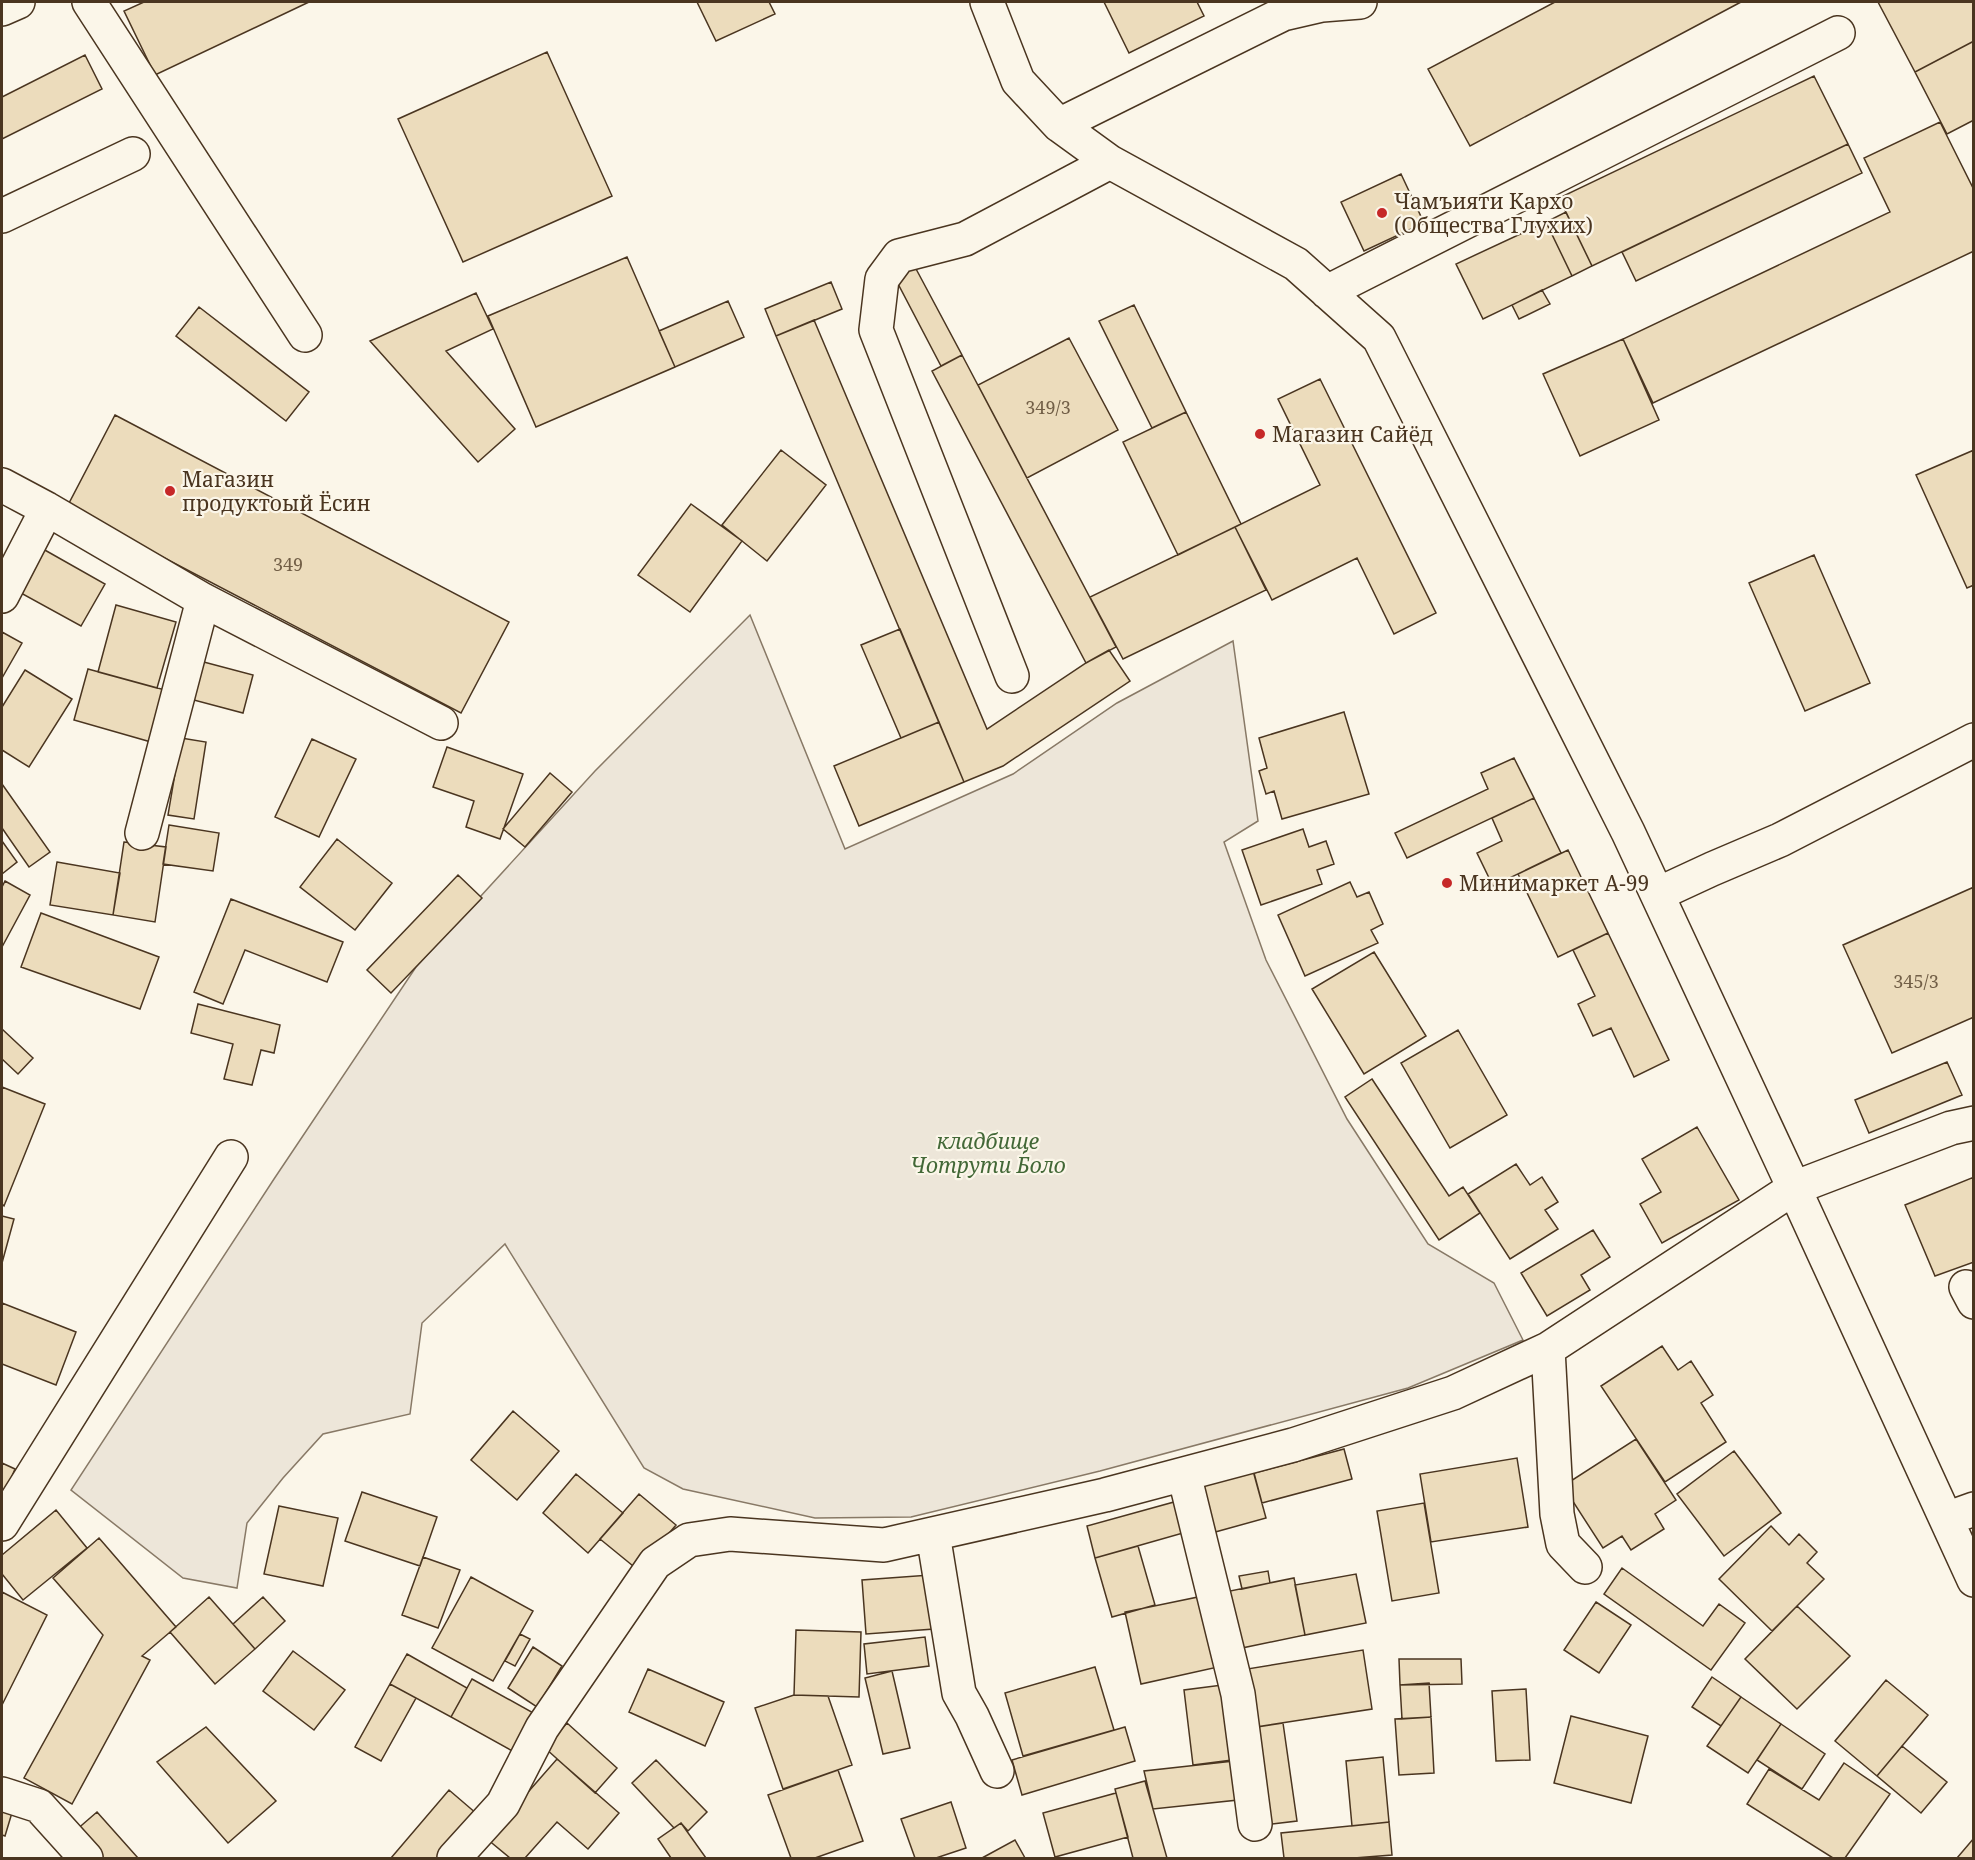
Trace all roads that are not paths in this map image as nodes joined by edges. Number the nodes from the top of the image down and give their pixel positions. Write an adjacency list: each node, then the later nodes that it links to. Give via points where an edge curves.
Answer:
1 (18, 2): 6 (street)
2 (90, 2): 13 (street)
3 (987, 2): 8 (street, via 1018,81)
4 (1360, 2): 5 (street)
5 (1282, 8): 8 (street)
6 (2, 9)
7 (1838, 33): 12 (street)
8 (1059, 125): 10 (street)
9 (133, 154): 11 (street)
10 (1110, 162): 12 (street, via 1296,264); 18 (street, via 965,239 899,256 882,279 876,330)
11 (2, 216)
12 (1327, 292): 22 (street, via 1379,338)
13 (305, 335)
14 (2, 485): 15 (street)
15 (47, 509): 16 (street); 17 (street)
16 (2, 596)
17 (203, 600): 19 (street); 21 (street)
18 (1012, 676)
19 (441, 723)
20 (1974, 740): 22 (street, via 1780,840)
21 (142, 833)
22 (1658, 894): 25 (street)
23 (1974, 1123): 25 (street, via 1951,1128)
24 (231, 1157): 29 (street)
25 (1794, 1188): 26 (street); 28 (street)
26 (1548, 1349): 27 (street, via 1453,1393 1293,1445); 31 (street, via 1557,1514 1563,1544)
27 (1184, 1474): 30 (street, via 1105,1496); 35 (street, via 1238,1694)
28 (1960, 1514): 32 (street)
29 (2, 1524)
30 (933, 1534): 33 (street, via 959,1693); 37 (street, via 884,1545 730,1534 689,1540 655,1563 542,1728 503,1804)
31 (1586, 1567)
32 (1974, 1580)
33 (997, 1771)
34 (2, 1794): 36 (street, via 39,1806)
35 (1256, 1824)
36 (86, 1858)
37 (454, 1858)

